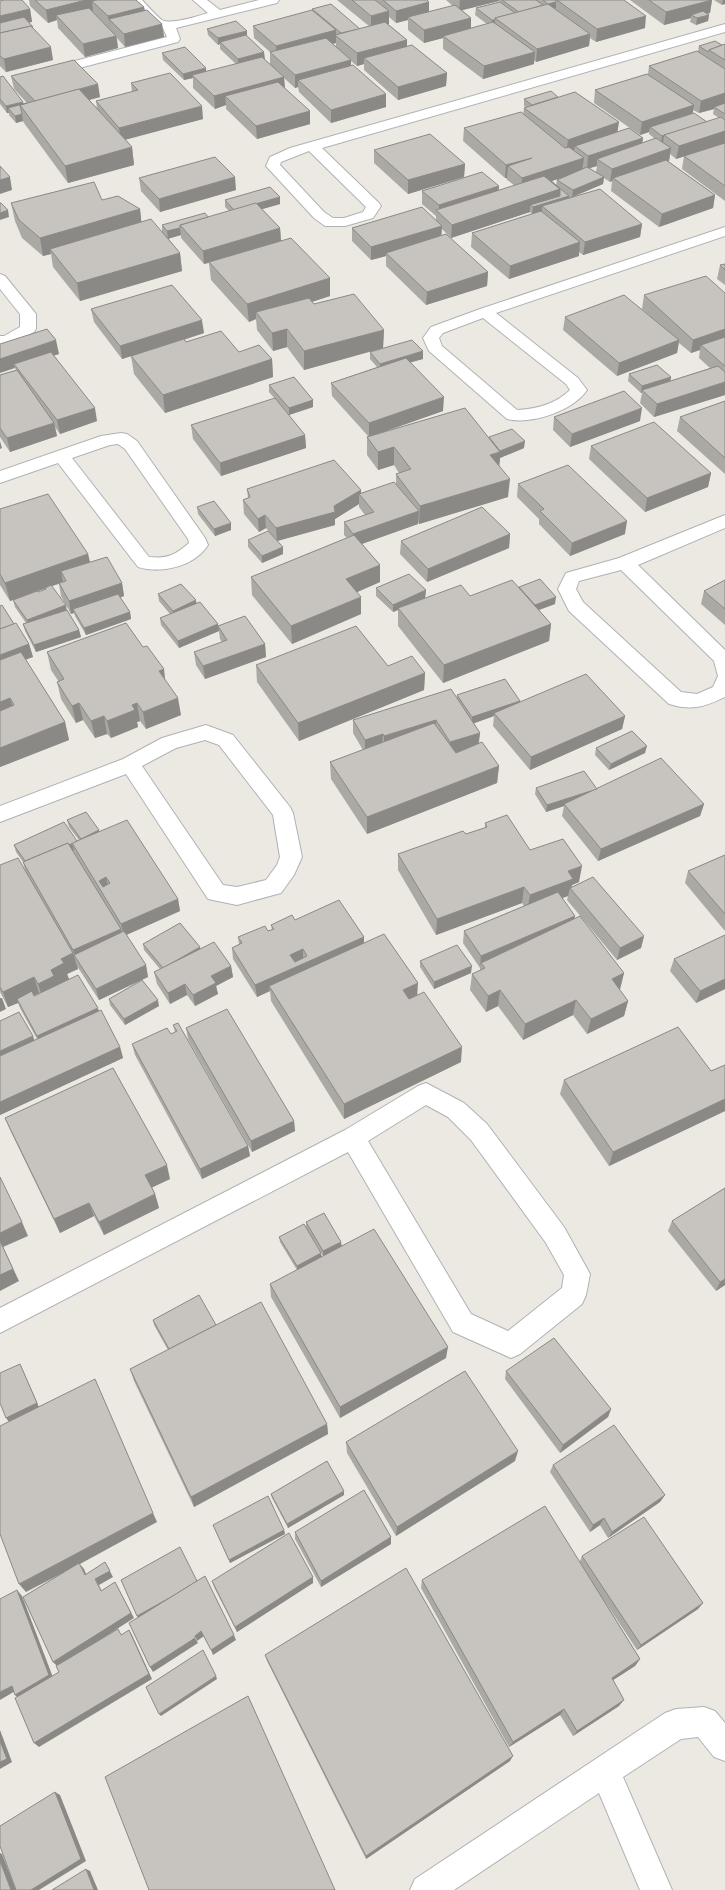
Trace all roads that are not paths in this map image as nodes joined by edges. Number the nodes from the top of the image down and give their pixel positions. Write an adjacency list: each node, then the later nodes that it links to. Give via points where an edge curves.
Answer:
1 (135, 0): 5 (street, via 159,24)
2 (199, 0): 4 (street)
3 (273, 0): 4 (street)
4 (218, 15): 5 (street)
5 (168, 25): 7 (street, via 174,39)
6 (725, 28): 8 (street)
7 (39, 75)
8 (313, 147): 8 (street, via 295,151 275,160 273,166 319,215 330,223 345,222 368,215 374,206)
9 (725, 231): 11 (street)
10 (0, 279): 12 (street, via 28,314 28,329 7,341)
11 (486, 312): 11 (street, via 437,330 431,338 435,348 513,415 532,415 573,398 579,390 572,381)
12 (0, 341)
13 (62, 457): 13 (street, via 107,440 121,438 131,445 199,545 182,559 158,564 144,563); 14 (street)
14 (0, 477)
15 (725, 521): 16 (street)
16 (625, 563): 17 (street, via 722,659); 18 (street, via 572,577 567,589 576,606 676,700 699,701 721,691)
17 (725, 672)
18 (725, 681)
19 (130, 764): 19 (street, via 169,743 206,732 226,740 282,813 292,857 273,887 237,896 216,893); 20 (street)
20 (0, 814)
21 (353, 1138): 21 (street, via 426,1093 456,1110 479,1132 555,1235 577,1274 573,1295 511,1345 462,1323); 22 (street)
22 (0, 1321)
23 (725, 1746): 24 (street, via 704,1722 676,1724)
24 (605, 1770): 25 (street); 26 (street)
25 (426, 1890)
26 (656, 1890)

